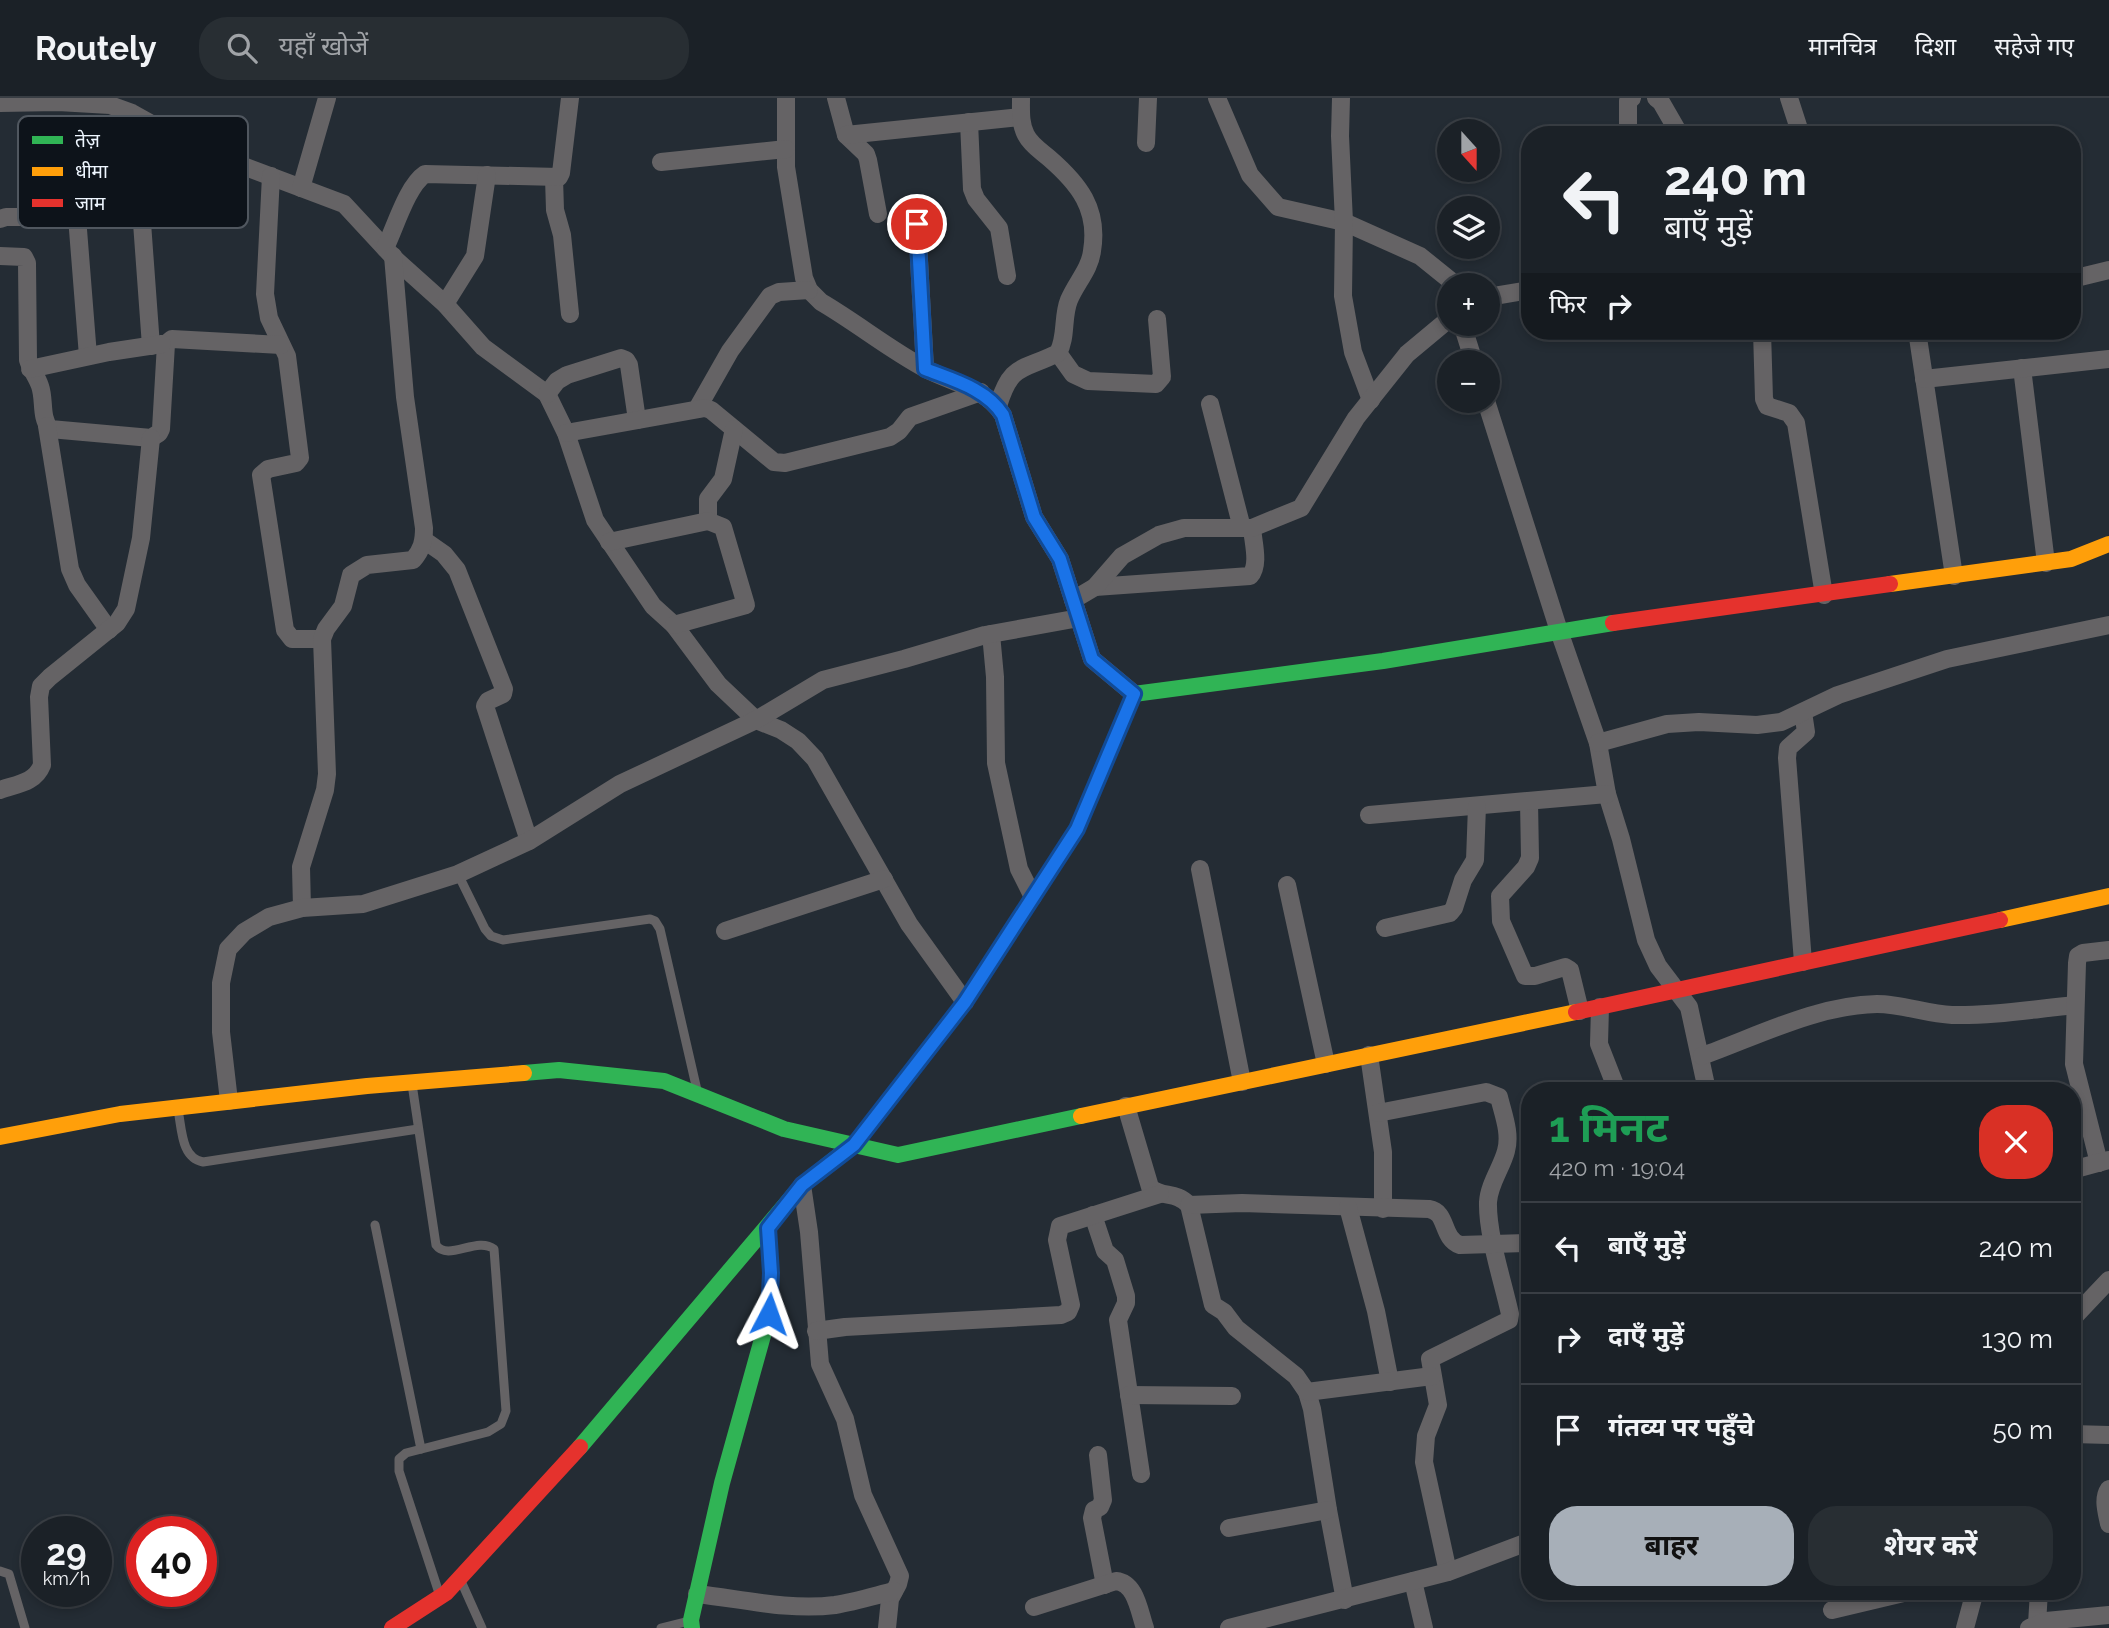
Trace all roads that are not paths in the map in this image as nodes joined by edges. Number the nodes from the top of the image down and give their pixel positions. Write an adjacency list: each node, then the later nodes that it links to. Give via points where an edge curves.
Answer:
1 (327, 98): 29 (street)
2 (570, 98): 28 (street, via 561,173)
3 (787, 98): 23 (street)
4 (836, 98): 21 (street)
5 (1021, 98): 16 (street)
6 (1148, 98): 22 (street)
7 (1217, 98): 33 (street, via 1250,175 1278,207)
8 (1341, 98): 33 (street)
9 (1632, 98): 18 (street)
10 (1656, 98): 19 (street)
11 (1789, 98): 20 (street)
12 (58, 100): 13 (street); 14 (street)
13 (0, 103)
14 (130, 105): 15 (street)
15 (146, 116)
16 (1021, 117): 17 (street); 54 (street, via 1027,138 1071,177 1085,197 1092,222 1093,251 1069,301)
17 (969, 122): 21 (street); 41 (street, via 972,189 999,228)
18 (1628, 126)
19 (1675, 126)
20 (1798, 126)
21 (846, 135): 30 (street, via 869,160)
22 (1146, 143)
23 (786, 149): 24 (street); 43 (street, via 792,210)
24 (661, 162)
25 (248, 167): 27 (street)
26 (487, 175): 28 (street); 37 (street, via 434,172 418,179); 46 (street, via 475,256)
27 (271, 176): 29 (street); 53 (street, via 265,294)
28 (554, 178): 47 (street)
29 (301, 188): 37 (street, via 344,204)
30 (878, 214)
31 (0, 219): 32 (street)
32 (18, 219)
33 (1345, 222): 40 (street, via 1420,257); 63 (street, via 1343,296 1353,352)
34 (917, 224): 59 (street)
35 (78, 228): 55 (street)
36 (143, 228): 52 (street)
37 (389, 252): 46 (street); 75 (street)
38 (0, 256): 58 (street, via 24,257 27,263)
39 (2109, 270): 42 (street)
40 (1441, 273)
41 (1007, 275)
42 (2081, 277)
43 (809, 290): 59 (street); 66 (street, via 770,296 730,351)
44 (1521, 292): 45 (street)
45 (1500, 295)
46 (445, 304): 62 (street, via 484,347)
47 (570, 314)
48 (1157, 319): 54 (street, via 1162,377 1156,384 1088,381 1073,373)
49 (1437, 329): 63 (street, via 1407,354)
50 (1762, 340): 81 (street, via 1766,407 1789,414 1796,423)
51 (1918, 340): 60 (street)
52 (159, 345): 53 (street, via 173,339); 55 (street); 72 (street, via 161,429)
53 (281, 345): 89 (street, via 287,356 300,458 261,475 285,630 292,639)
54 (1058, 353): 65 (street, via 1011,376)
55 (88, 356): 58 (street)
56 (2109, 359): 57 (street)
57 (2022, 368): 60 (street); 78 (street)
58 (30, 369): 69 (street, via 40,384)
59 (925, 369): 61 (street)
60 (1924, 379): 79 (street)
61 (981, 393): 65 (street); 70 (street, via 910,417 890,437 785,464 774,462)
62 (547, 394): 68 (street, via 567,375 621,358 629,365); 71 (street)
63 (1371, 400): 74 (street, via 1301,508)
64 (1210, 404): 74 (street)
65 (998, 406): 82 (street, via 1034,517 1060,559)
66 (697, 409): 68 (street); 70 (street, via 712,411)
67 (1490, 413): 87 (street)
68 (637, 420): 71 (street)
69 (47, 426): 72 (street, via 60,432); 86 (street, via 70,569)
70 (734, 429): 73 (street, via 723,479 708,499)
71 (566, 433): 76 (street, via 595,520)
72 (151, 438): 86 (street, via 141,538 126,609)
73 (708, 521): 76 (street); 84 (street, via 723,527 746,605)
74 (1247, 528): 80 (street, via 1184,528 1159,535 1122,556); 80 (street, via 1255,564 1250,576)
75 (424, 540): 89 (street, via 413,560 367,565 351,575 343,606); 99 (street, via 453,562 504,689 485,706)
76 (610, 542): 84 (street, via 653,606)
77 (2109, 544): 78 (main road)
78 (2046, 563): 79 (main road)
79 (1954, 576): 81 (main road)
80 (1095, 587): 82 (street)
81 (1824, 595): 87 (main road)
82 (1073, 600): 83 (street)
83 (1079, 618): 88 (street); 90 (street, via 1092,659)
84 (674, 625): 92 (street, via 718,684)
85 (2109, 625): 91 (street, via 1947,659 1838,695)
86 (109, 630): 94 (street, via 41,686 42,765 30,780)
87 (1559, 631): 90 (main road, via 1383,661); 93 (street)
88 (991, 634): 92 (street, via 823,680); 105 (street, via 996,763 1019,869)
89 (322, 639): 106 (street, via 327,774 301,867)
90 (1134, 694): 105 (main road, via 1077,829)
91 (1803, 712): 93 (street, via 1781,722 1757,725 1667,724); 110 (street, via 1806,732 1788,748 1787,758)
92 (756, 720): 99 (street, via 620,783); 102 (street, via 799,741 815,759)
93 (1598, 743): 95 (street)
94 (0, 790)
95 (1607, 794): 96 (street); 111 (street, via 1646,940 1658,966)
96 (1529, 801): 97 (street); 115 (street, via 1530,858 1500,896 1501,921 1525,976 1565,967 1570,970)
97 (1477, 806): 98 (street); 107 (street, via 1475,860 1454,908 1450,913)
98 (1369, 815)
99 (529, 841): 101 (street)
100 (1200, 869): 120 (street)
101 (458, 874): 106 (street, via 363,904); 125 (lane, via 485,929 503,940 655,921)
102 (884, 879): 108 (street); 112 (street, via 909,924)
103 (1287, 885): 118 (street)
104 (2109, 896): 110 (main road)
105 (1033, 897): 112 (main road)
106 (302, 908): 126 (street, via 269,917 228,948 221,983 221,1032)
107 (1385, 928)
108 (725, 931)
109 (2109, 950): 113 (street, via 2078,956)
110 (1803, 962): 111 (main road)
111 (1677, 989): 114 (main road); 117 (street, via 1689,1007)
112 (965, 1002): 132 (main road)
113 (2075, 1005): 117 (street, via 1952,1015 1878,1004 1845,1008); 123 (street, via 2074,1064)
114 (1600, 1007): 115 (main road); 121 (street, via 1599,1044)
115 (1580, 1011): 116 (main road)
116 (1369, 1055): 118 (main road); 129 (street)
117 (1702, 1056): 122 (street)
118 (1326, 1064): 120 (main road)
119 (412, 1082): 125 (main road, via 559,1070 664,1082); 126 (main road); 130 (lane)
120 (1242, 1082): 127 (main road)
121 (1614, 1082)
122 (1706, 1082)
123 (2080, 1082)
124 (2081, 1087): 133 (street)
125 (698, 1095): 132 (main road, via 784,1129)
126 (229, 1101): 128 (main road)
127 (1126, 1106): 132 (main road, via 898,1155); 136 (street, via 1150,1187)
128 (177, 1107): 130 (lane, via 187,1154 193,1161 203,1162); 131 (main road)
129 (1378, 1112): 139 (street); 144 (street, via 1486,1092 1499,1097 1508,1140 1488,1197)
130 (418, 1129): 155 (lane, via 439,1250 482,1245 494,1249 506,1411 501,1423 488,1432)
131 (0, 1137)
132 (854, 1145): 135 (main road)
133 (2104, 1162): 134 (street)
134 (2081, 1168)
135 (802, 1185): 142 (main road); 147 (street)
136 (1160, 1194): 137 (street, via 1176,1194); 140 (street)
137 (1189, 1205): 138 (street); 150 (street, via 1213,1305 1296,1376)
138 (1348, 1207): 139 (street); 149 (street)
139 (1383, 1209): 144 (street, via 1436,1210 1452,1242)
140 (1093, 1215): 147 (street, via 1060,1226 1058,1231 1071,1305 1061,1315); 151 (street, via 1126,1296 1118,1320)
141 (375, 1225): 155 (lane)
142 (768, 1228): 165 (main road, via 554,1477); 169 (main road, via 769,1314)
143 (1521, 1243): 144 (street)
144 (1494, 1244): 148 (street, via 1508,1320 1436,1354 1430,1359)
145 (2109, 1280): 146 (street)
146 (2081, 1310)
147 (816, 1331): 168 (street, via 820,1364 845,1419 863,1495 898,1569)
148 (1432, 1376): 149 (street); 164 (street, via 1438,1405 1426,1436 1424,1462)
149 (1390, 1382): 150 (street)
150 (1307, 1392): 159 (street)
151 (1129, 1395): 152 (street); 157 (street)
152 (1231, 1396)
153 (2081, 1434): 154 (street)
154 (2109, 1435)
155 (421, 1449): 170 (lane, via 399,1459 399,1471)
156 (1098, 1455): 167 (street, via 1103,1500 1093,1518)
157 (1141, 1474)
158 (2109, 1489): 160 (street, via 2105,1502)
159 (1328, 1510): 161 (street); 171 (street)
160 (2109, 1524)
161 (1228, 1528)
162 (1521, 1544): 164 (street)
163 (0, 1571): 180 (lane, via 9,1574)
164 (1448, 1572): 166 (street)
165 (460, 1578): 170 (main road); 182 (lane)
166 (1413, 1581): 171 (street); 187 (street)
167 (1105, 1585): 175 (street); 185 (street, via 1116,1581 1129,1586)
168 (894, 1591): 169 (street, via 818,1606); 184 (street)
169 (697, 1594): 178 (main road)
170 (440, 1597): 181 (main road)
171 (1345, 1600): 186 (street)
172 (1874, 1600): 176 (street)
173 (1973, 1600): 188 (street)
174 (2037, 1600): 179 (street)
175 (1034, 1607)
176 (1832, 1610)
177 (2109, 1615): 179 (street)
178 (691, 1624): 183 (lane)
179 (2033, 1626)
180 (25, 1628)
181 (392, 1628)
182 (482, 1628)
183 (662, 1628)
184 (887, 1628)
185 (1145, 1628)
186 (1229, 1628)
187 (1424, 1628)
188 (1965, 1628)

